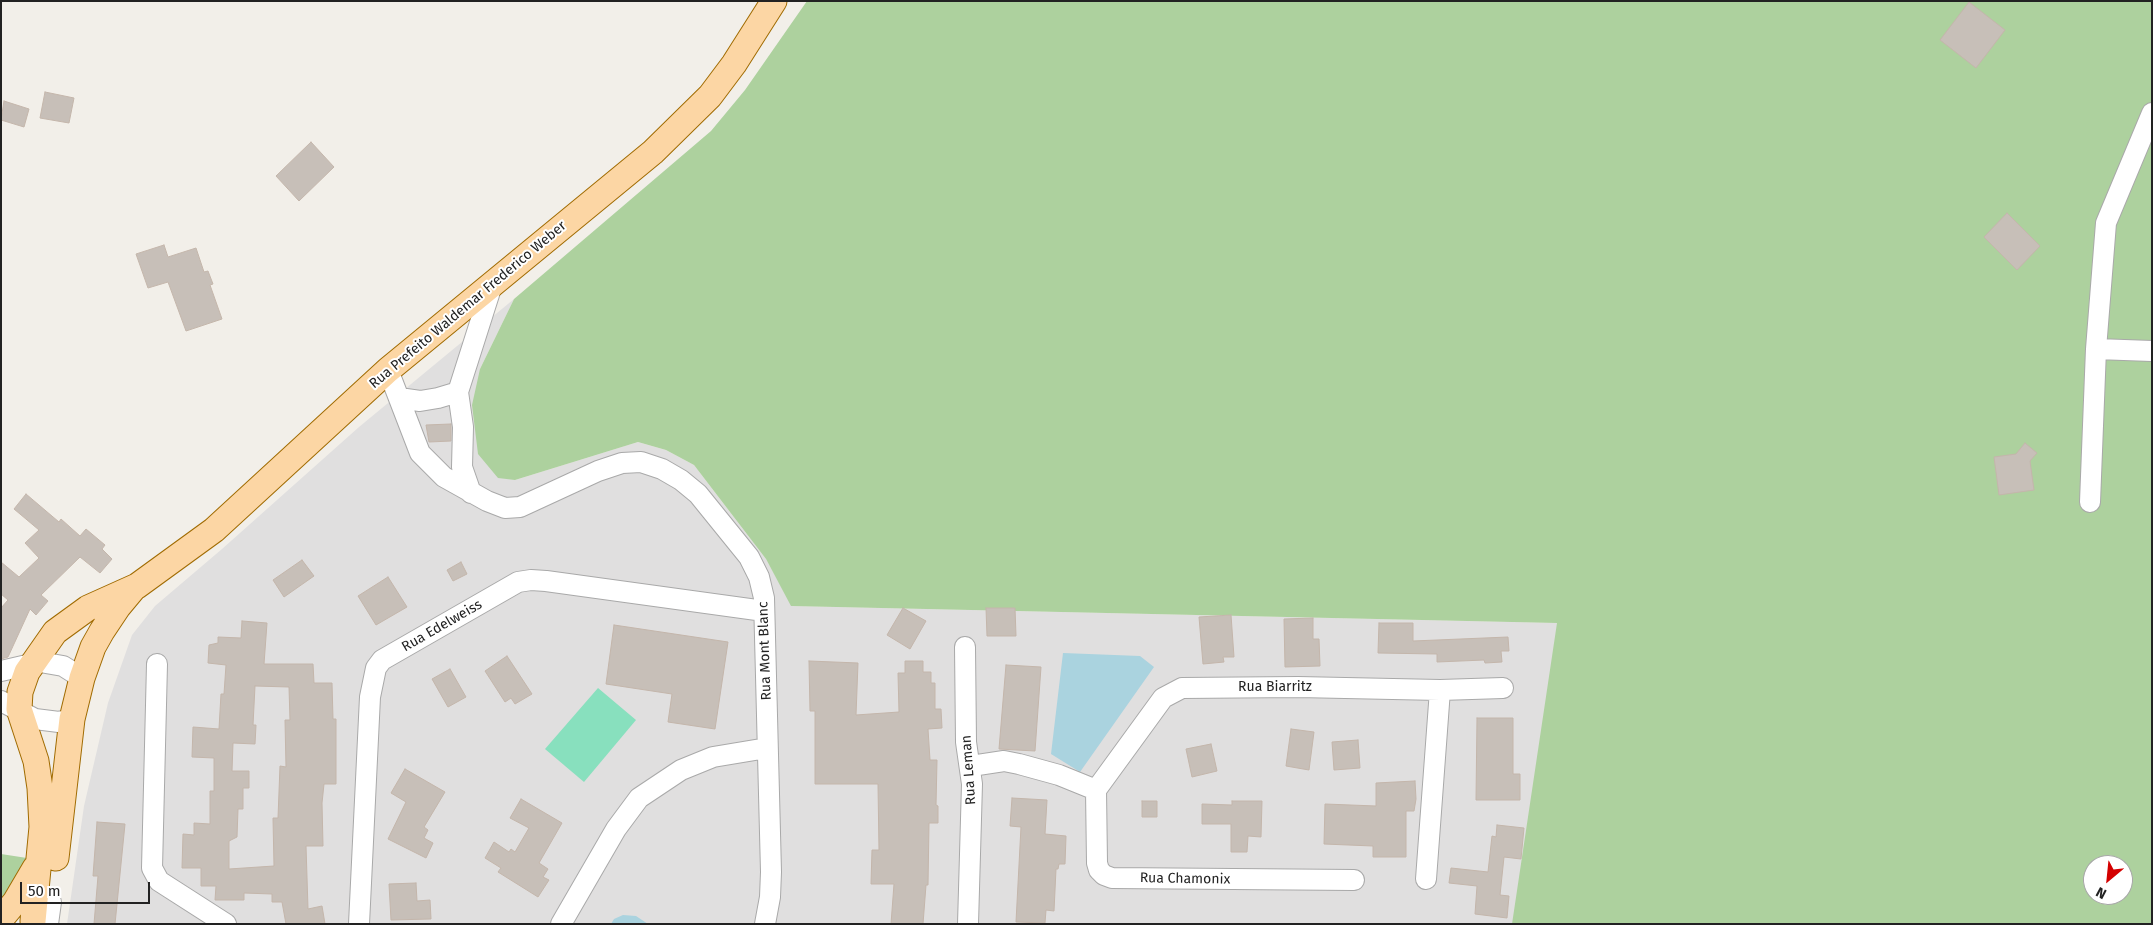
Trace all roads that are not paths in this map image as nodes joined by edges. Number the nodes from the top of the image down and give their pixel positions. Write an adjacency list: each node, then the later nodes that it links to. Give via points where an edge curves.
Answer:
1 (774, 1): 3 (main road, Rua Prefeito Waldemar Frederico Weber, via 734,64 684,124)
2 (2152, 113): 4 (street, via 2106,223)
3 (493, 282): 6 (main road, Rua Prefeito Waldemar Frederico Weber); 7 (street)
4 (2096, 349): 5 (street); 10 (street)
5 (2152, 351)
6 (388, 370): 8 (street, Rua Mont Blanc); 11 (main road, Rua Prefeito Waldemar Frederico Weber, via 214,530)
7 (458, 392): 8 (street, via 420,401); 9 (street, via 463,427 462,467)
8 (399, 398): 9 (street, Rua Mont Blanc, via 420,453 444,477)
9 (471, 493): 12 (street, Rua Mont Blanc, via 505,508 520,507 622,463 641,462 662,469 698,494 748,557 759,577)
10 (2090, 502)
11 (136, 586): 15 (main road, via 69,620 55,632); 17 (main road, via 102,631)
12 (764, 611): 22 (street, Rua Mont Blanc); 31 (street, Rua Edelweiss, via 531,580 518,582 382,660 376,668 370,697)
13 (964, 647): 23 (street, Rua Leman, via 966,742)
14 (158, 664): 30 (street, via 152,868 159,881)
15 (30, 666): 16 (street); 17 (street, via 40,662 63,666); 20 (main road, via 20,692)
16 (1, 671)
17 (82, 678): 21 (main road)
18 (1502, 688): 19 (street, Rua Biarritz)
19 (1440, 690): 24 (street, Rua Biarritz, via 1298,686 1182,688 1163,698); 26 (street)
20 (10, 705): 21 (street, via 50,722); 25 (main road, via 36,761)
21 (72, 719): 25 (main road)
22 (768, 748): 32 (street, via 713,757 681,770 639,798 616,829); 33 (street, Rua Mont Blanc, via 771,872)
23 (971, 766): 24 (street, via 1004,761 1052,773); 34 (street, Rua Leman)
24 (1096, 790): 27 (street, Rua Chamonix, via 1097,863 1099,870 1112,878)
25 (47, 866): 28 (main road); 29 (main road)
26 (1426, 879)
27 (1354, 880)
28 (1, 919)
29 (39, 919)
30 (226, 924)
31 (359, 924)
32 (561, 924)
33 (765, 924)
34 (968, 924)

